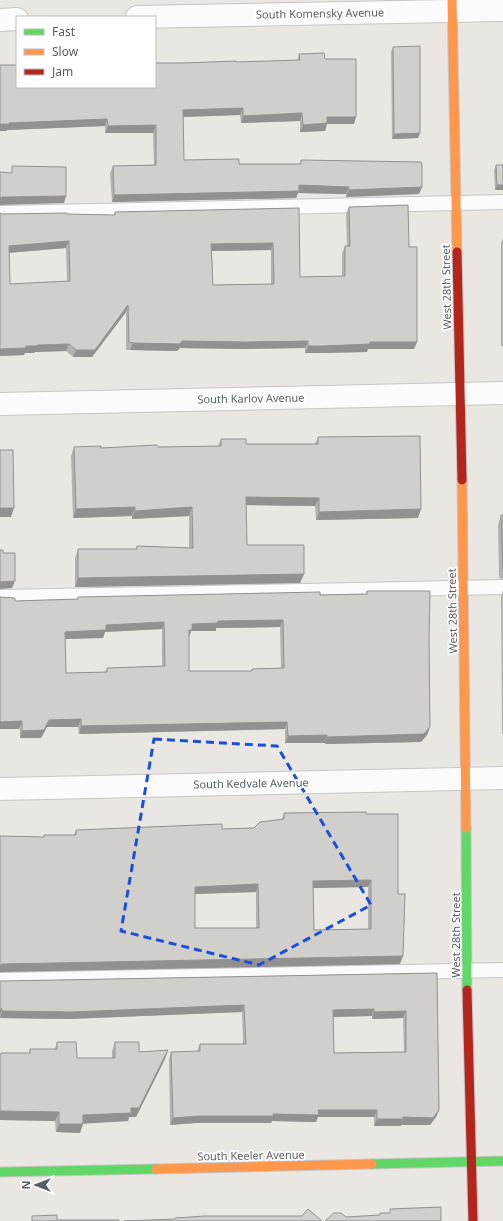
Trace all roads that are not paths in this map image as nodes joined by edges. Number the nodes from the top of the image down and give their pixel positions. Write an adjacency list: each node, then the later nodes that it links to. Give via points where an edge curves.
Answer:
1 (452, 5): 2 (street, South Komensky Avenue); 3 (street, South Komensky Avenue); 7 (street, West 28th Street)
2 (503, 10)
3 (156, 16)
4 (0, 20): 5 (street)
5 (16, 20)
6 (503, 202): 7 (lane)
7 (456, 203): 8 (lane); 10 (street, West 28th Street)
8 (0, 212)
9 (503, 393): 10 (street, South Karlov Avenue)
10 (461, 394): 11 (street, South Karlov Avenue); 13 (street, West 28th Street)
11 (0, 404)
12 (503, 586): 13 (lane)
13 (464, 587): 14 (lane); 16 (street, West 28th Street)
14 (0, 597)
15 (503, 778): 16 (street, South Kedvale Avenue)
16 (466, 779): 17 (street, South Kedvale Avenue); 19 (street, West 28th Street)
17 (0, 789)
18 (503, 970): 19 (lane)
19 (467, 971): 20 (lane); 22 (street, West 28th Street)
20 (0, 980)
21 (503, 1161): 22 (street, South Keeler Avenue)
22 (472, 1162): 23 (street, South Keeler Avenue); 24 (street, West 28th Street)
23 (0, 1172)
24 (473, 1221)

